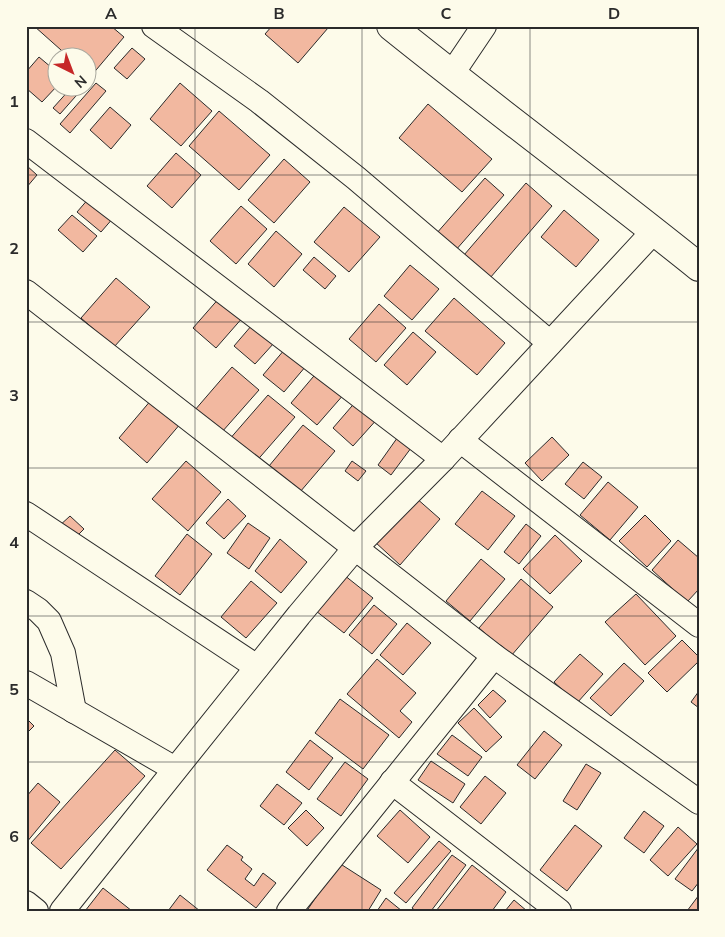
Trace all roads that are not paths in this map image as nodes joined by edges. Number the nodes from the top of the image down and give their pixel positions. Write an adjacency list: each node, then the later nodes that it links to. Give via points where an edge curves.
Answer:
1 (154, 26): 9 (street, via 259,101 356,178)
2 (391, 26): 4 (street)
3 (484, 26): 4 (street)
4 (451, 75): 6 (street)
5 (26, 142): 11 (street)
6 (654, 231): 7 (street); 9 (street)
7 (699, 267)
8 (26, 292): 13 (street)
9 (550, 343): 10 (street)
10 (460, 440): 11 (street); 15 (street)
11 (443, 459): 13 (street)
12 (26, 514): 17 (street)
13 (356, 547): 16 (street); 17 (street)
14 (26, 602): 19 (street, via 49,621 64,652)
15 (699, 625)
16 (494, 656): 21 (street); 22 (street)
17 (257, 667): 20 (street)
18 (26, 683): 19 (street)
19 (74, 710): 20 (street)
20 (175, 770): 25 (street)
21 (392, 782): 26 (street); 27 (street)
22 (699, 802)
23 (26, 903): 24 (street)
24 (36, 911)
25 (62, 911)
26 (288, 911)
27 (559, 911)

